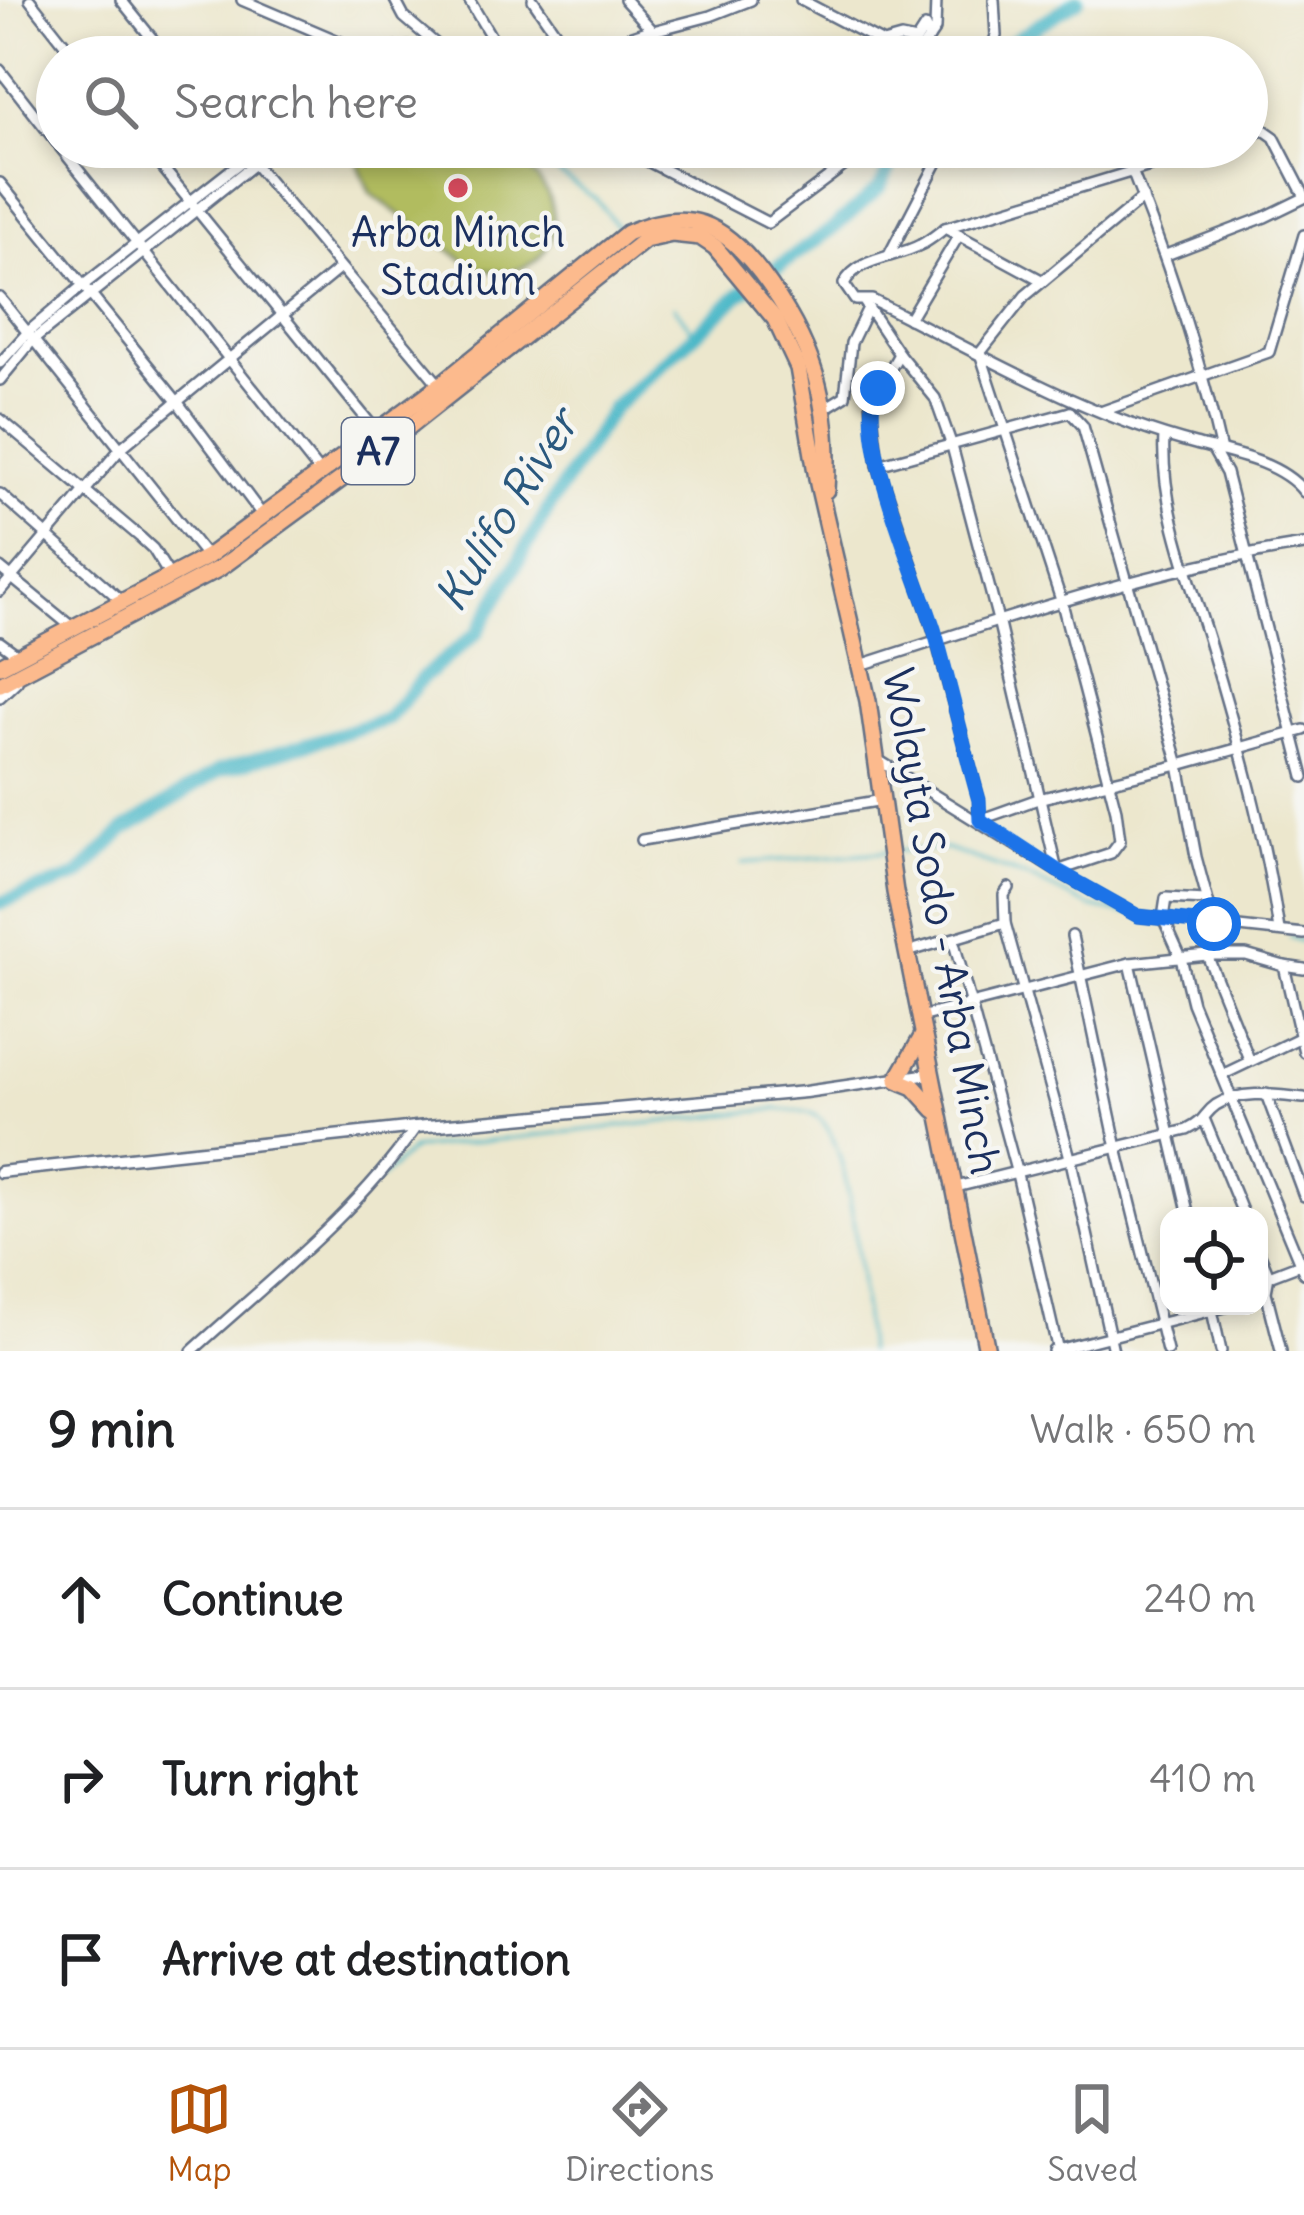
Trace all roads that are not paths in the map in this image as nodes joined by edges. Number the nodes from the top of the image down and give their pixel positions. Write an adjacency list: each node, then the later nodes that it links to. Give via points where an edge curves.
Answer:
1 (30, 0): 15 (street)
2 (121, 0): 16 (street)
3 (242, 0): 17 (street)
4 (395, 0): 18 (street)
5 (470, 0): 19 (street)
6 (533, 0): 20 (street)
7 (626, 0): 14 (street)
8 (751, 0): 14 (street)
9 (801, 0): 13 (street)
10 (832, 0): 13 (street)
11 (936, 0): 23 (street)
12 (994, 0): 24 (street)
13 (822, 11): 22 (street)
14 (650, 30): 21 (street)
15 (58, 36)
16 (150, 36)
17 (324, 36)
18 (426, 36)
19 (491, 36)
20 (557, 36)
21 (632, 36)
22 (870, 36)
23 (930, 36)
24 (996, 36)
25 (0, 70): 26 (street)
26 (36, 116)
27 (1268, 133): 38 (street)
28 (77, 168): 44 (street)
29 (163, 168): 40 (street)
30 (233, 168): 40 (street)
31 (258, 168): 48 (street)
32 (661, 168): 33 (street, via 768,223)
33 (840, 168)
34 (934, 168): 45 (street)
35 (1140, 168): 36 (street)
36 (1132, 171): 39 (street); 41 (street)
37 (0, 184): 50 (street)
38 (1304, 196): 46 (street)
39 (1143, 198): 46 (street); 49 (street)
40 (193, 206): 44 (street); 53 (street)
41 (945, 228): 42 (street); 45 (street)
42 (959, 235): 49 (street); 55 (street)
43 (1304, 235): 63 (street, via 1269,352)
44 (140, 248): 50 (street); 61 (street)
45 (889, 255): 52 (street, via 848,274 849,294)
46 (1166, 255): 63 (street)
47 (742, 264): 54 (highway, A7); 56 (highway, A7, via 700,237 645,240); 56 (highway, A7, via 724,233 693,220 655,221 602,252)
48 (340, 268): 53 (street); 65 (street)
49 (1043, 281): 59 (street)
50 (85, 291): 57 (street); 67 (street)
51 (0, 298): 57 (street)
52 (866, 306): 55 (street, via 872,300); 60 (street); 68 (street, via 851,343 845,396)
53 (280, 314): 61 (street); 72 (street)
54 (781, 314): 68 (highway, Wolayta Sodo - Arba Minch / A7, via 811,358); 83 (highway, Wolayta Sodo - Arba Minch / A7)
55 (910, 319): 59 (street)
56 (534, 320): 65 (highway, A7)
57 (30, 336): 58 (street); 64 (street); 76 (street)
58 (4, 349): 62 (street)
59 (980, 353): 66 (street); 73 (street)
60 (899, 355): 75 (street, via 935,398); 78 (street, via 871,403)
61 (228, 357): 67 (street); 79 (street)
62 (0, 363)
63 (1205, 378): 69 (street); 77 (street)
64 (0, 380)
65 (443, 391): 72 (highway, A7); 93 (highway, A7, via 220,568)
66 (1074, 399): 69 (street); 70 (street)
67 (176, 400): 76 (street); 84 (street)
68 (822, 410): 83 (highway, Wolayta Sodo - Arba Minch / A7)
69 (1103, 411): 74 (street)
70 (1070, 412): 73 (street); 92 (street, via 1083,426)
71 (0, 419): 80 (street)
72 (377, 432): 79 (highway, A7)
73 (1003, 432): 75 (street); 96 (street)
74 (1164, 436): 77 (street); 89 (street, via 1162,466)
75 (952, 446): 78 (street); 97 (street)
76 (122, 447): 80 (street); 88 (street)
77 (1216, 450): 81 (street, via 1288,476); 87 (street)
78 (878, 465): 99 (street)
79 (321, 474): 84 (highway, A7)
80 (85, 488): 85 (street); 93 (street, via 154,549)
81 (1304, 492)
82 (0, 494): 85 (street)
83 (825, 505): 102 (highway, Wolayta Sodo - Arba Minch / A7)
84 (263, 516): 88 (highway, A7)
85 (47, 534): 91 (street); 95 (street)
86 (1304, 545): 87 (street)
87 (1246, 554): 89 (street); 106 (street)
88 (207, 556): 93 (highway, A7)
89 (1187, 567): 92 (street); 107 (street)
90 (0, 568): 91 (street)
91 (11, 578): 94 (street); 98 (street)
92 (1128, 585): 96 (street); 109 (street)
93 (168, 586): 95 (highway, A7); 101 (highway, A7)
94 (0, 591)
95 (123, 602): 98 (highway, A7)
96 (1062, 603): 97 (street); 111 (street)
97 (998, 620): 99 (street); 112 (street)
98 (73, 628): 101 (highway, A7)
99 (936, 640): 102 (street); 114 (street)
100 (0, 642): 101 (street)
101 (24, 663): 103 (highway, A7); 104 (highway, A7); 105 (street)
102 (861, 664): 108 (highway, Wolayta Sodo - Arba Minch / A7)
103 (0, 666)
104 (0, 684)
105 (0, 697)
106 (1298, 731): 107 (street); 110 (street)
107 (1240, 746): 109 (street); 122 (street)
108 (878, 760): 113 (highway, Wolayta Sodo - Arba Minch / A7); 114 (street)
109 (1179, 765): 111 (street); 118 (street)
110 (1304, 777)
111 (1112, 782): 112 (street); 116 (street, via 1120,842 1111,854)
112 (1038, 799): 114 (street); 116 (street)
113 (883, 800): 115 (street); 126 (highway, Wolayta Sodo - Arba Minch / A7)
114 (980, 820): 116 (street)
115 (642, 840)
116 (1058, 871): 119 (street, via 1138,916)
117 (1009, 888): 120 (street)
118 (1206, 900): 119 (street, via 1166,898); 121 (street)
119 (1163, 918): 121 (street); 128 (street)
120 (1005, 923): 125 (street); 133 (street)
121 (1214, 924): 122 (street)
122 (1279, 930): 123 (street)
123 (1304, 934)
124 (1072, 936): 132 (street)
125 (953, 938): 126 (street); 134 (street)
126 (907, 952): 135 (highway, Wolayta Sodo - Arba Minch / A7)
127 (1207, 955): 128 (street); 130 (street); 139 (street)
128 (1181, 958): 129 (street); 141 (street)
129 (1130, 963): 132 (street); 149 (street)
130 (1284, 966): 131 (street); 137 (street)
131 (1304, 969)
132 (1078, 977): 133 (street); 150 (street)
133 (1021, 994): 134 (street); 151 (street)
134 (973, 1004): 135 (street); 153 (street)
135 (920, 1017): 136 (highway, Wolayta Sodo - Arba Minch / A7)
136 (923, 1035): 140 (highway, Wolayta Sodo - Arba Minch / A7); 142 (highway)
137 (1299, 1038): 138 (street); 139 (street)
138 (1304, 1052)
139 (1249, 1059): 141 (street)
140 (930, 1074): 142 (street); 146 (highway, Wolayta Sodo - Arba Minch / A7)
141 (1224, 1074): 145 (street)
142 (897, 1080): 146 (highway); 148 (street)
143 (1266, 1094): 144 (street); 145 (street); 155 (street)
144 (1304, 1098)
145 (1233, 1099): 147 (street); 158 (street)
146 (937, 1113): 154 (highway, Wolayta Sodo - Arba Minch / A7)
147 (1204, 1121): 149 (street); 157 (street)
148 (416, 1127): 152 (street); 167 (street, via 355,1200)
149 (1170, 1134): 150 (street); 156 (street)
150 (1117, 1148): 151 (street); 164 (street)
151 (1071, 1161): 153 (street); 165 (street)
152 (0, 1172)
153 (1017, 1174): 154 (street); 166 (street)
154 (952, 1188): 168 (highway, Wolayta Sodo - Arba Minch / A7)
155 (1304, 1196)
156 (1188, 1207)
157 (1240, 1207)
158 (1303, 1266): 159 (street)
159 (1269, 1276): 160 (street)
160 (1268, 1279)
161 (1268, 1309): 172 (street)
162 (1192, 1315): 164 (street)
163 (1213, 1315): 171 (street)
164 (1161, 1326): 165 (street); 170 (street)
165 (1109, 1337): 166 (street); 169 (street)
166 (1056, 1350)
167 (192, 1351)
168 (986, 1351)
169 (1113, 1351)
170 (1168, 1351)
171 (1221, 1351)
172 (1281, 1351)

